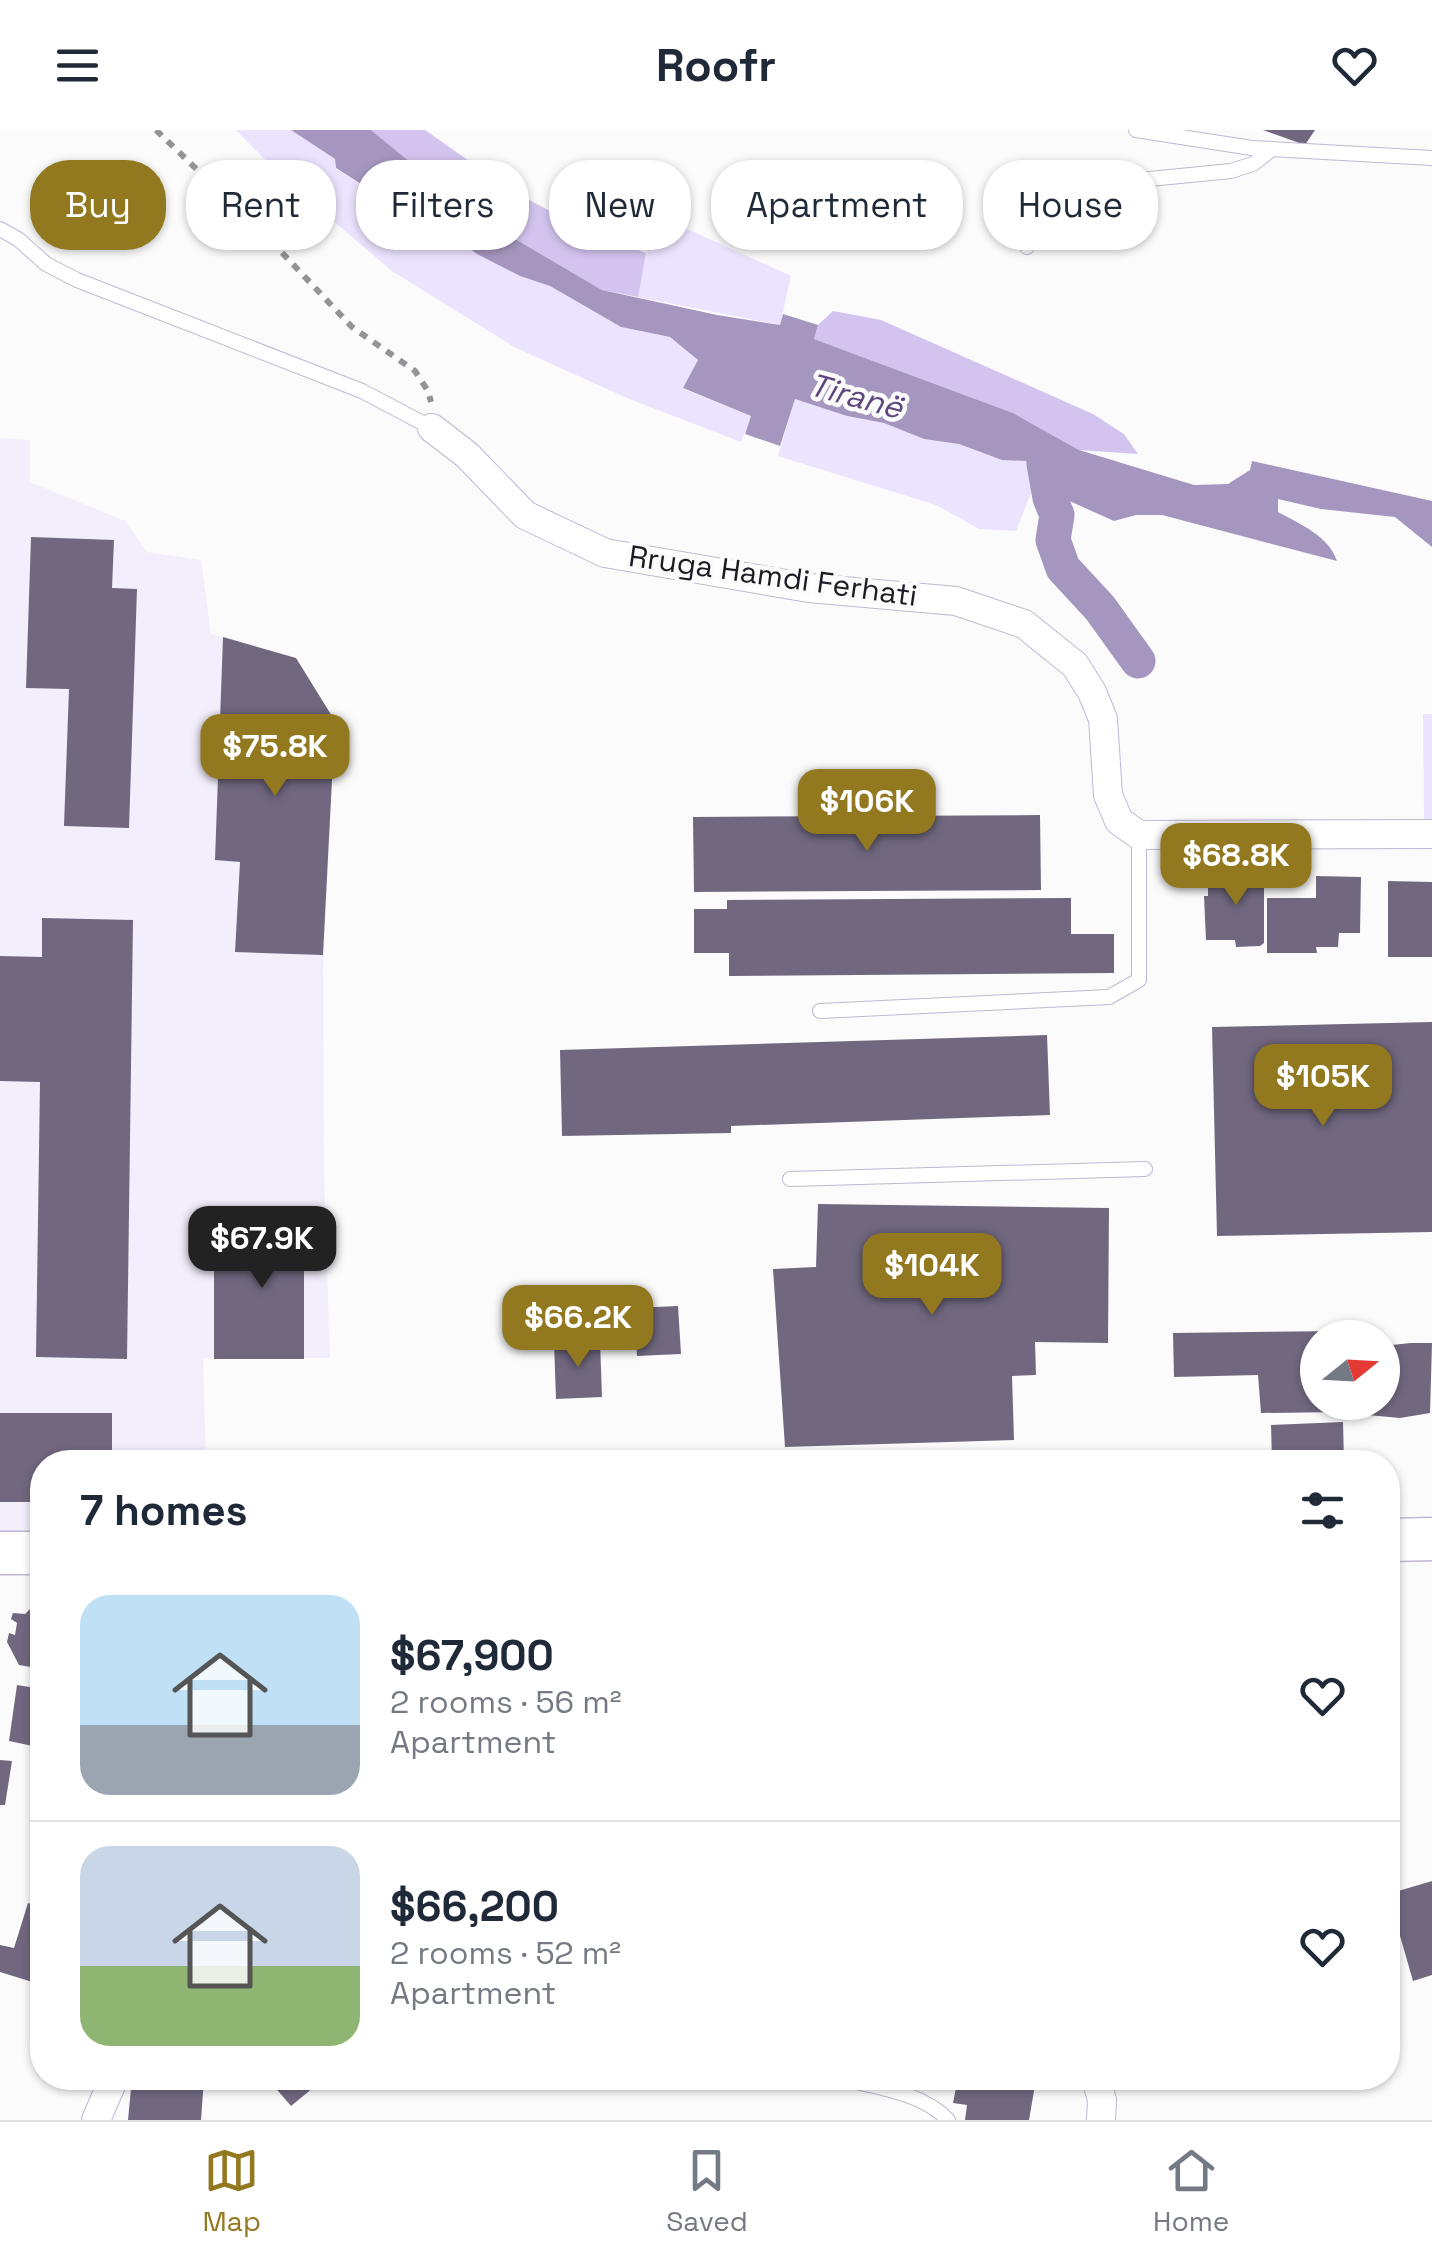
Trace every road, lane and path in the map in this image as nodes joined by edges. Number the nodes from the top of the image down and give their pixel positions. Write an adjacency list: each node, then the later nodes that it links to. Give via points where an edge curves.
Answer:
1 (156, 130): 7 (path, via 352,328 415,372 428,391)
2 (1136, 130): 3 (lane)
3 (1272, 149): 4 (lane); 5 (lane, via 1230,171)
4 (1432, 158)
5 (1158, 178)
6 (0, 229): 7 (lane, Rruga Hamdi Ferhati, via 77,280 362,391)
7 (432, 428): 9 (street, Rruga Hamdi Ferhati, via 525,516 605,553 809,588 956,601 1024,624 1075,665 1092,692 1102,718 1108,795 1119,821)
8 (1432, 834): 9 (street)
9 (1138, 835): 10 (lane, via 1138,980 1109,997)
10 (820, 1011)
11 (1145, 1169): 12 (lane)
12 (790, 1179)
13 (1432, 1539): 14 (main road)
14 (1400, 1540)
15 (0, 1553): 16 (main road)
16 (30, 1553)
17 (109, 2090): 20 (street)
18 (884, 2090): 21 (lane, via 921,2100)
19 (1099, 2090): 22 (street)
20 (96, 2120)
21 (948, 2120)
22 (1100, 2120)

